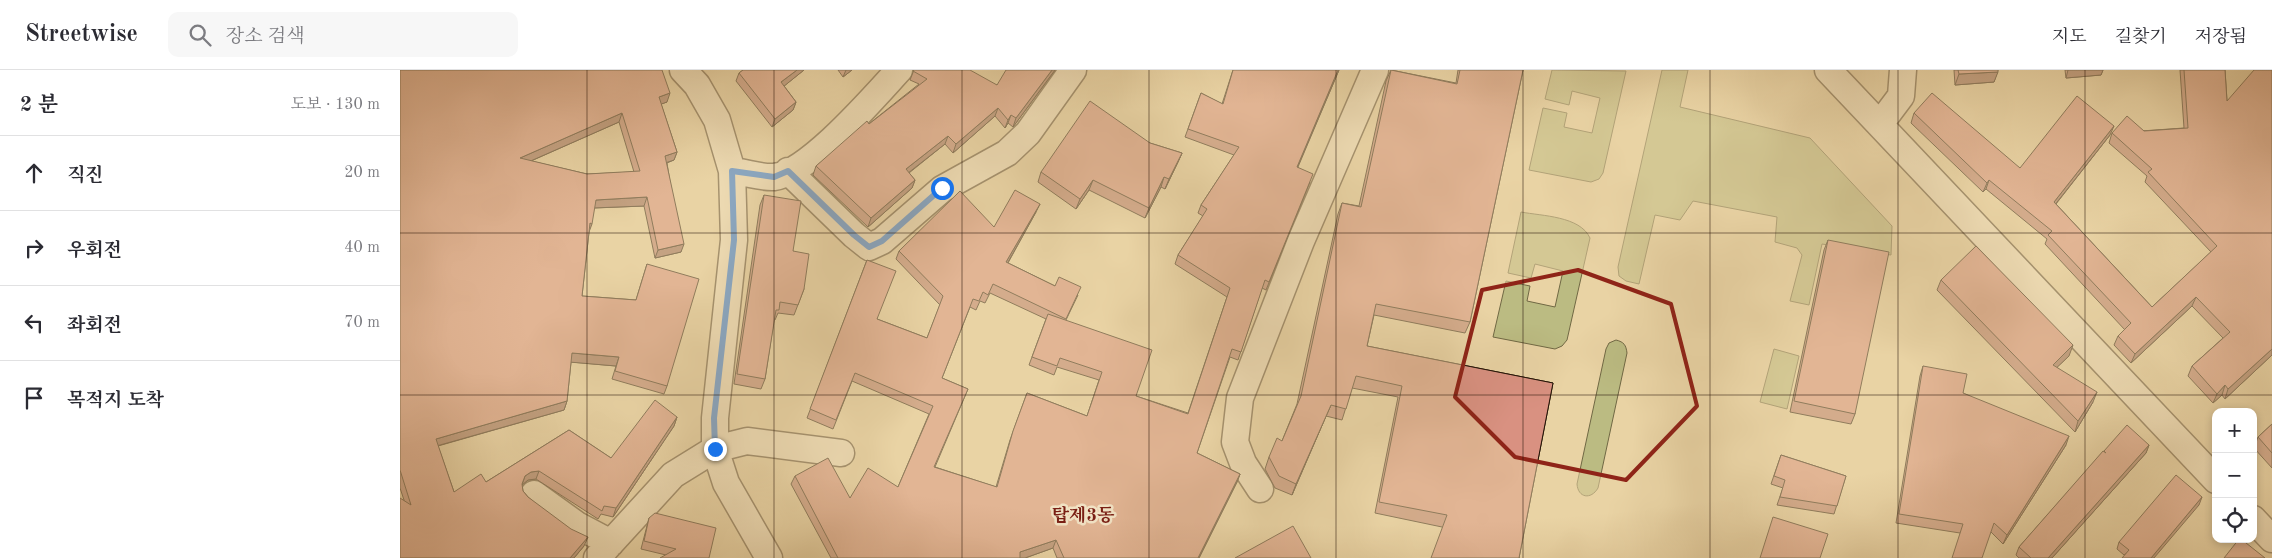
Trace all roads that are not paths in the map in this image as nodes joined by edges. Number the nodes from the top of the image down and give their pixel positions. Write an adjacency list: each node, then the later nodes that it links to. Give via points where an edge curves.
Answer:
1 (683, 70): 8 (street, via 697,84 717,120)
2 (899, 70): 9 (street, via 856,116 802,165)
3 (1074, 70): 9 (street, via 1028,133 1007,154 942,188 882,241 869,247)
4 (1375, 70): 13 (street, via 1301,241 1240,398 1235,442 1243,463)
5 (1828, 70): 7 (street)
6 (1903, 70): 7 (street, via 1901,96)
7 (1880, 124): 12 (street)
8 (732, 171): 9 (street, via 774,177); 10 (street, via 734,240 714,418)
9 (788, 171)
10 (715, 449): 11 (street, via 747,440); 17 (street, via 673,475); 18 (street, via 726,483)
11 (841, 452)
12 (2212, 476)
13 (1260, 489)
14 (534, 494): 17 (street, via 577,525)
15 (2257, 523): 16 (street)
16 (2272, 539)
17 (604, 551)
18 (769, 558)

